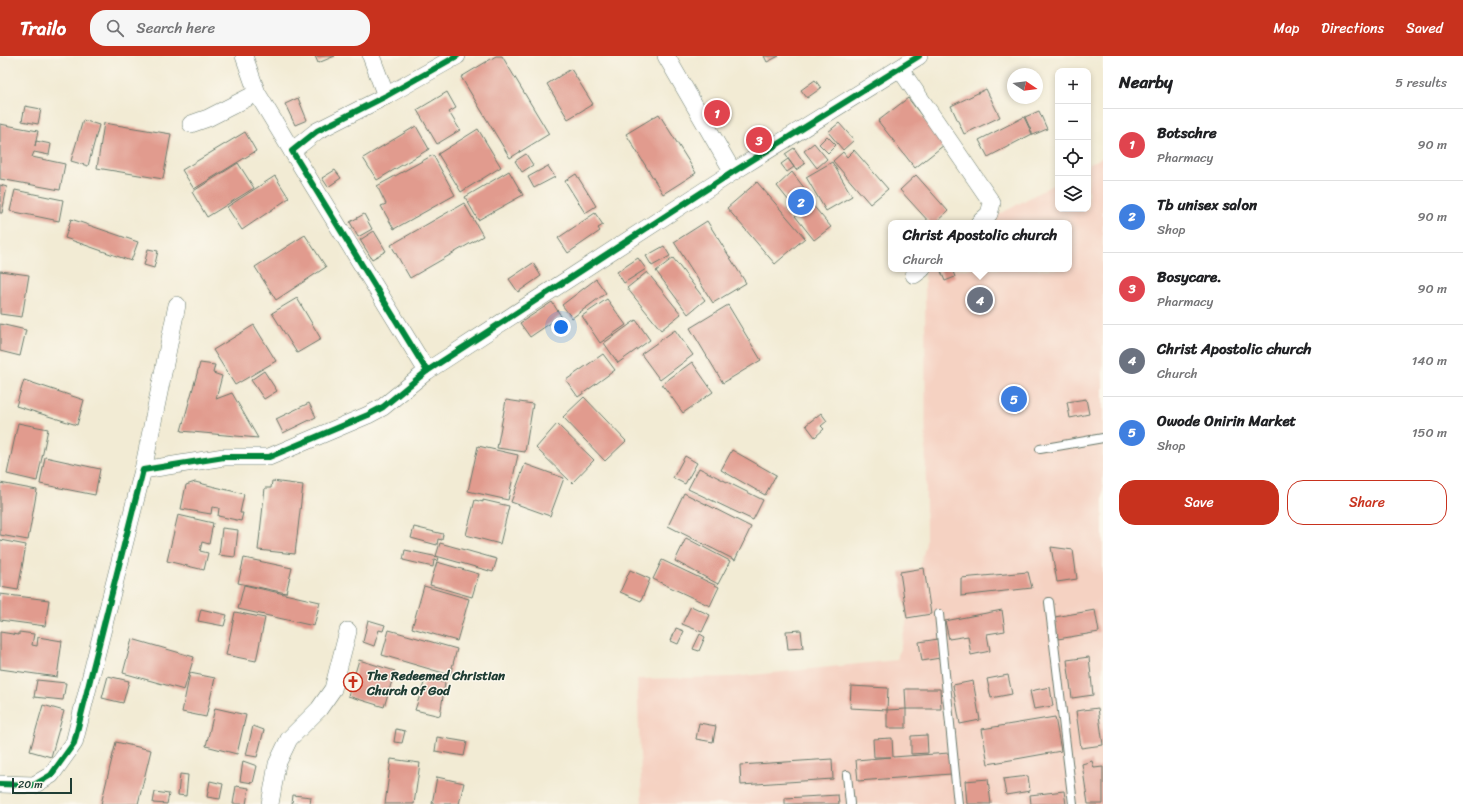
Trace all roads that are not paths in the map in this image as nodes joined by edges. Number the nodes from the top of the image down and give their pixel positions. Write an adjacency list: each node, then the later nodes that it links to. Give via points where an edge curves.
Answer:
1 (244, 56): 7 (street)
2 (371, 56): 8 (street)
3 (457, 56): 8 (street)
4 (666, 56): 11 (street)
5 (919, 56): 6 (street)
6 (900, 69): 11 (street); 12 (street, via 992,203 989,214)
7 (257, 93): 9 (street); 10 (street)
8 (386, 96): 10 (street, via 317,131)
9 (191, 124)
10 (292, 151): 14 (street)
11 (733, 172): 14 (street)
12 (982, 220)
13 (178, 305): 17 (street)
14 (427, 371): 17 (street, via 383,407 269,457 224,457)
15 (1103, 438): 16 (lane)
16 (1040, 450)
17 (143, 470): 22 (street, via 74,743 51,775 34,785)
18 (1049, 602): 26 (lane)
19 (939, 614): 25 (lane)
20 (348, 631): 23 (street, via 333,689 319,709 289,739 277,764)
21 (847, 775): 24 (lane)
22 (0, 784)
23 (270, 804)
24 (850, 804)
25 (958, 804)
26 (1073, 804)

